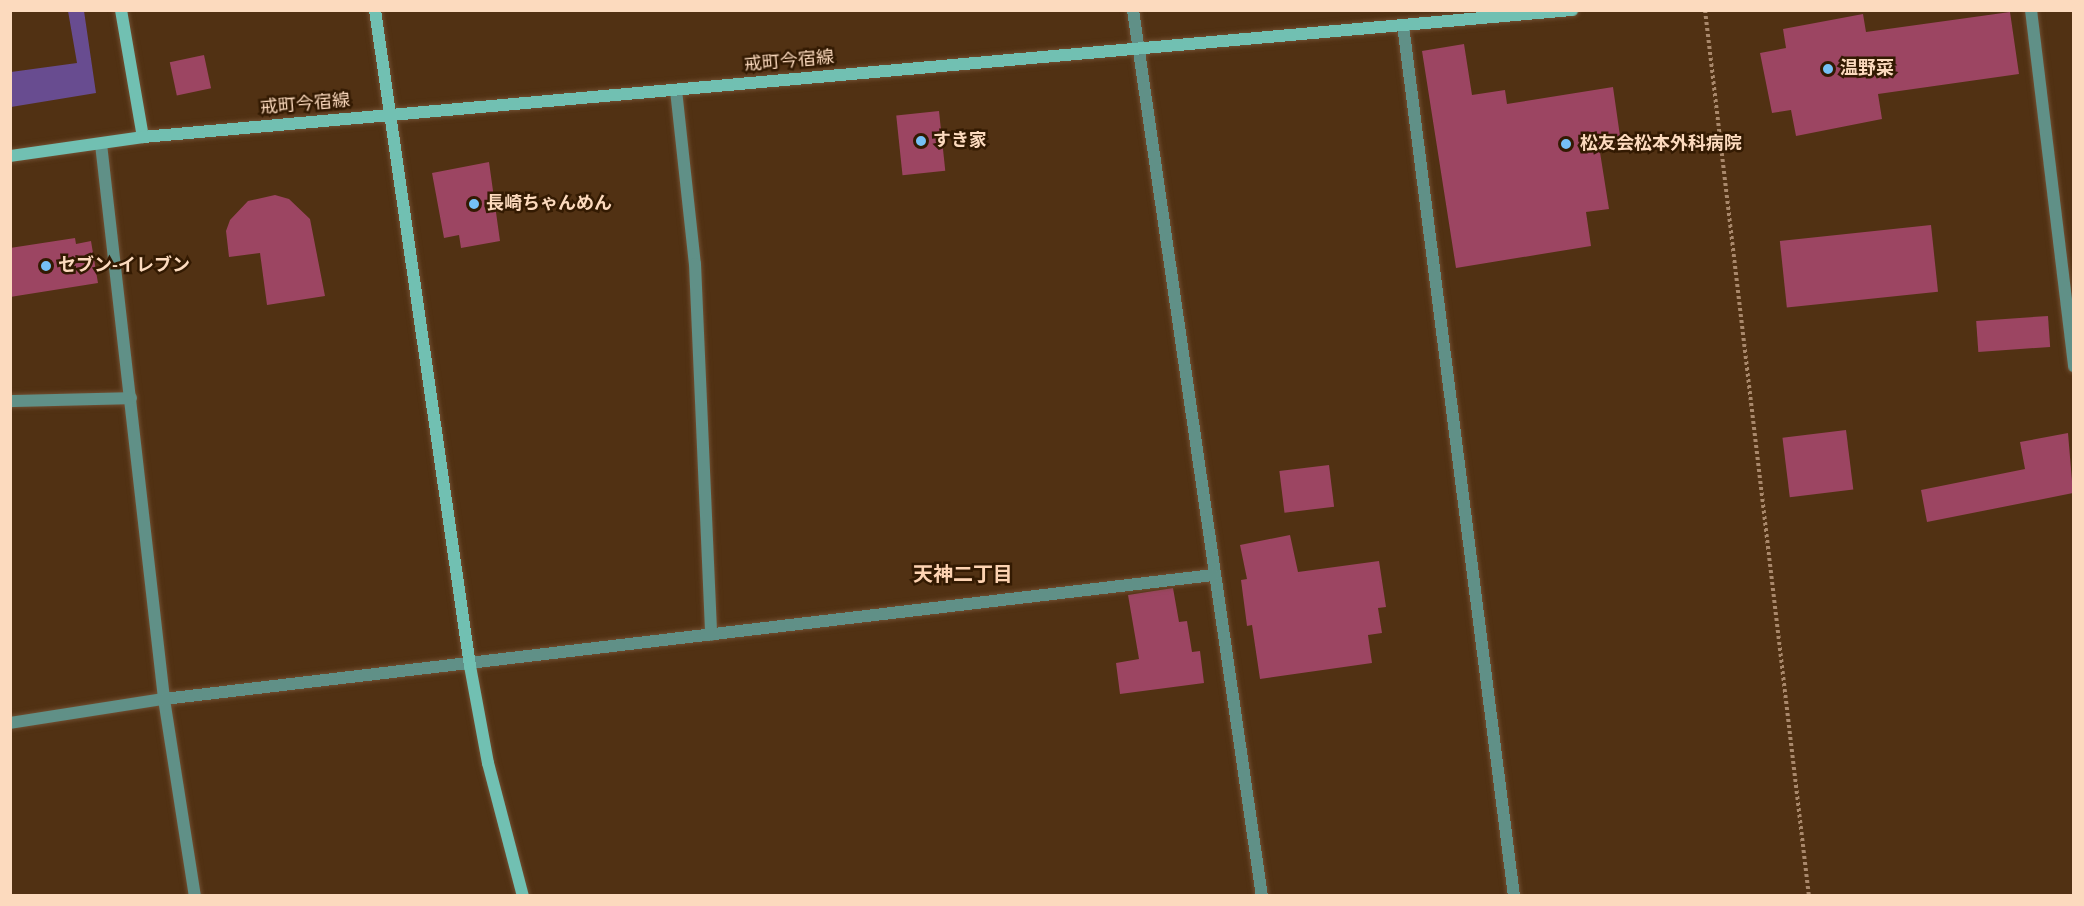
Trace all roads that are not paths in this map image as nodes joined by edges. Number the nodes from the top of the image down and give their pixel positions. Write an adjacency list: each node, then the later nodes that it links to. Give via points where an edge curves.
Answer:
1 (121, 10): 10 (street)
2 (375, 10): 9 (street)
3 (1133, 10): 7 (street)
4 (1572, 10): 6 (street, 戒町今宿線)
5 (2031, 10): 13 (street)
6 (1403, 25): 7 (street, 戒町今宿線); 24 (street)
7 (1138, 48): 8 (street, 戒町今宿線); 16 (street)
8 (675, 90): 9 (street, 戒町今宿線); 17 (street, via 695,264)
9 (387, 116): 10 (street, 戒町今宿線); 18 (street)
10 (143, 137): 11 (street, 戒町今宿線)
11 (101, 144): 12 (street, 戒町今宿線); 14 (street)
12 (10, 156)
13 (2073, 366)
14 (131, 398): 15 (street); 19 (street)
15 (10, 402)
16 (1213, 575): 17 (street); 23 (street)
17 (711, 634): 18 (street)
18 (470, 666): 19 (street); 22 (street, via 488,763)
19 (164, 699): 20 (street); 21 (street)
20 (10, 723)
21 (195, 896)
22 (523, 896)
23 (1262, 896)
24 (1514, 896)

